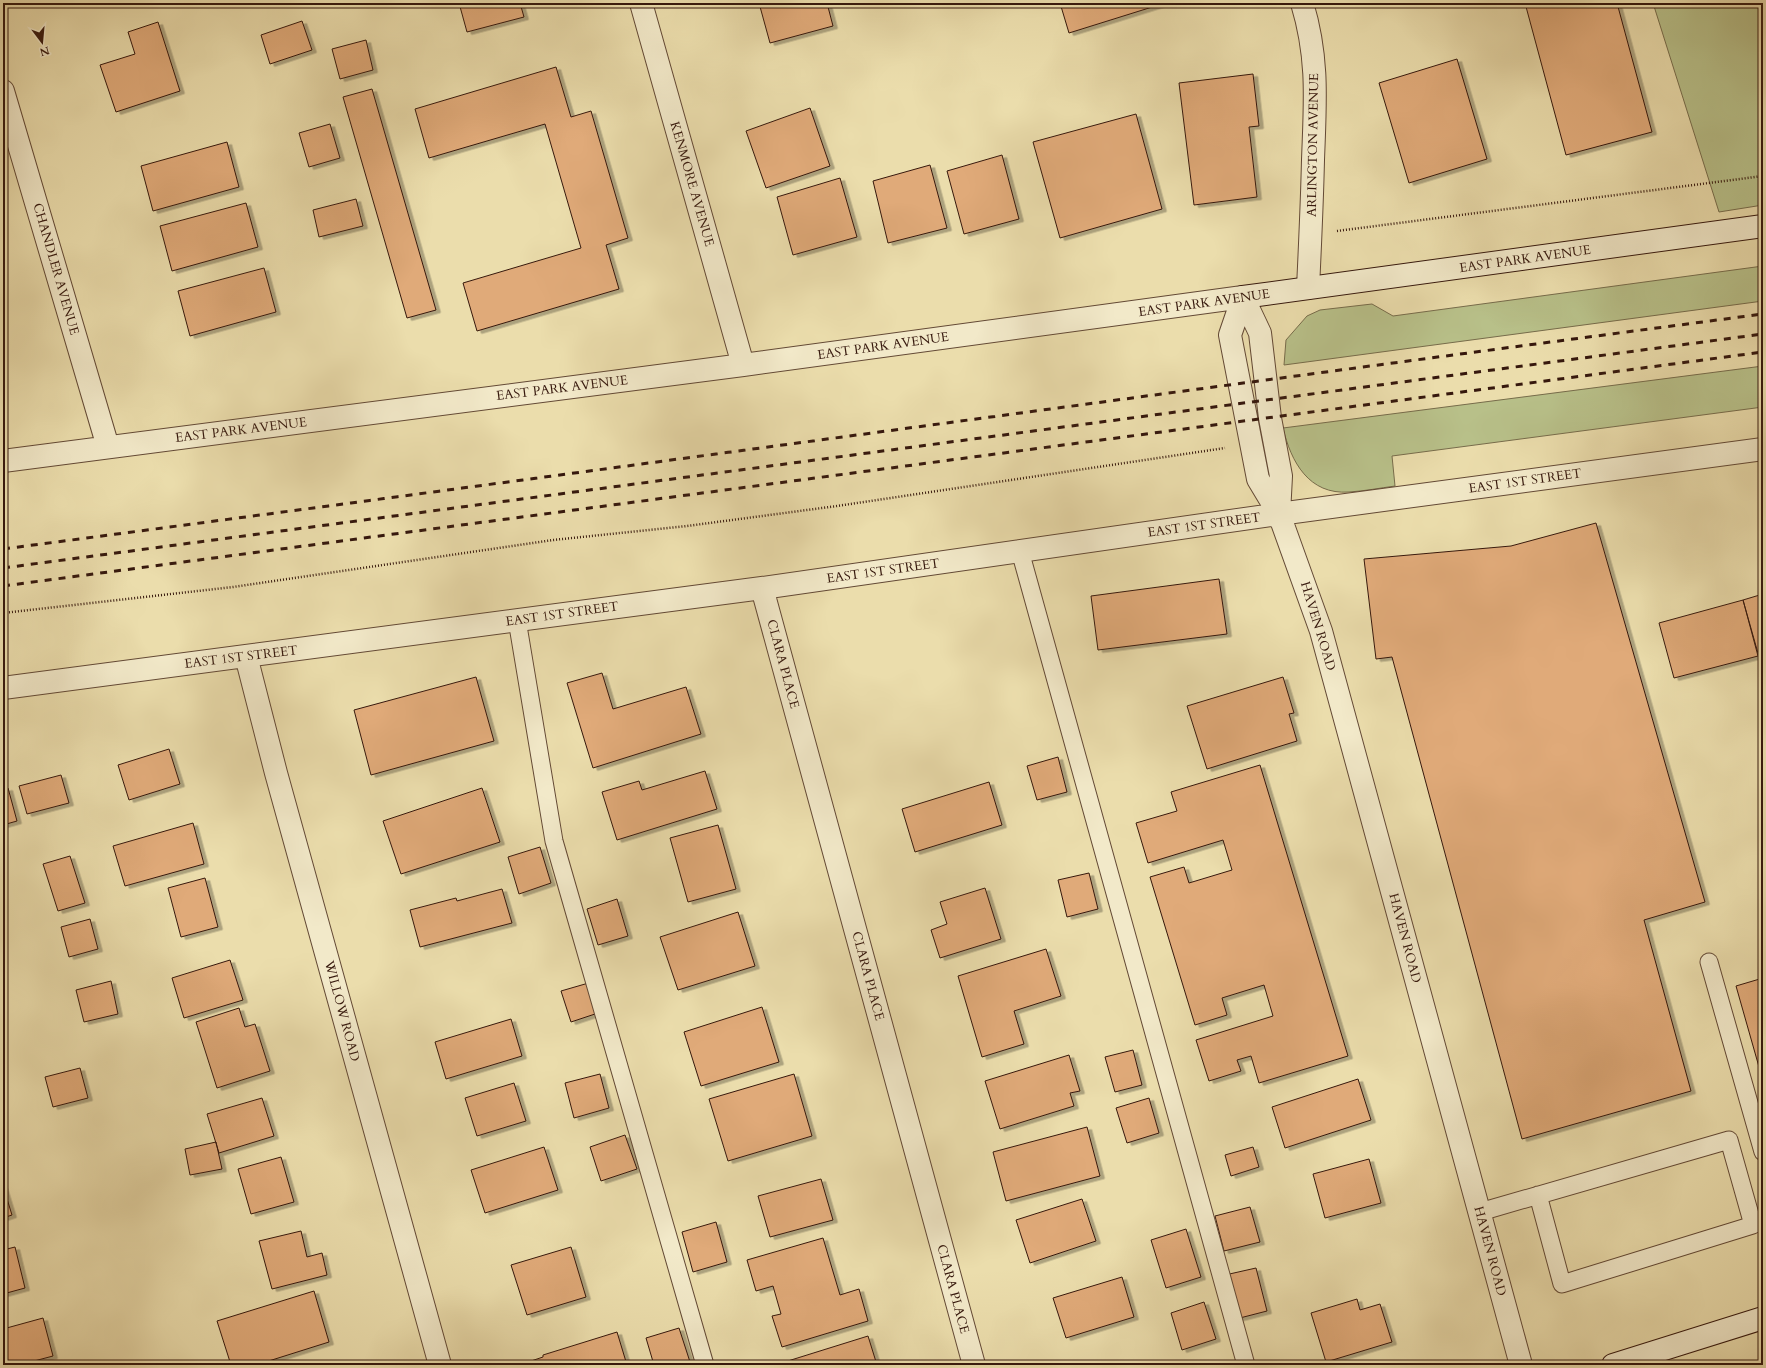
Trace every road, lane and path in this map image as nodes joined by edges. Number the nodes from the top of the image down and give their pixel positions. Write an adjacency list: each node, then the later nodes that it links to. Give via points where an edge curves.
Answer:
1 (641, 3): 9 (street, KENMORE AVENUE)
2 (1302, 3): 7 (street, ARLINGTON AVENUE, via 1314,55 1316,90)
3 (3, 91): 11 (street, CHANDLER AVENUE)
4 (1763, 176): 6 (path)
5 (1763, 226): 7 (street, EAST PARK AVENUE)
6 (1335, 231)
7 (1308, 288): 8 (street, EAST PARK AVENUE)
8 (1243, 297): 9 (street, EAST PARK AVENUE); 10 (street, HAVEN ROAD, via 1230,335); 14 (street, HAVEN ROAD, via 1260,333 1270,418 1281,476)
9 (743, 365): 11 (street, EAST PARK AVENUE)
10 (1250, 441): 14 (street, HAVEN ROAD, via 1258,479); 17 (path, via 1226,448 829,507 687,526 553,540 233,587)
11 (108, 447): 13 (street, EAST PARK AVENUE)
12 (1763, 449): 14 (street, EAST 1ST STREET)
13 (3, 461)
14 (1279, 514): 15 (street, EAST 1ST STREET); 24 (street, HAVEN ROAD, via 1321,631)
15 (1020, 551): 16 (street, EAST 1ST STREET); 30 (lane)
16 (762, 588): 18 (street, EAST 1ST STREET); 29 (street, CLARA PLACE)
17 (3, 613)
18 (517, 620): 19 (street, EAST 1ST STREET); 28 (lane, via 554,841)
19 (246, 656): 20 (street, EAST 1ST STREET); 27 (street, WILLOW ROAD, via 280,788)
20 (3, 688)
21 (1709, 962): 22 (lane)
22 (1763, 1152)
23 (1538, 1195): 24 (lane); 25 (lane, via 1729,1140); 25 (lane, via 1562,1284)
24 (1480, 1212): 31 (street, HAVEN ROAD)
25 (1758, 1224)
26 (1763, 1318): 32 (street)
27 (440, 1365)
28 (705, 1365)
29 (974, 1365)
30 (1246, 1365)
31 (1521, 1365)
32 (1613, 1365)

